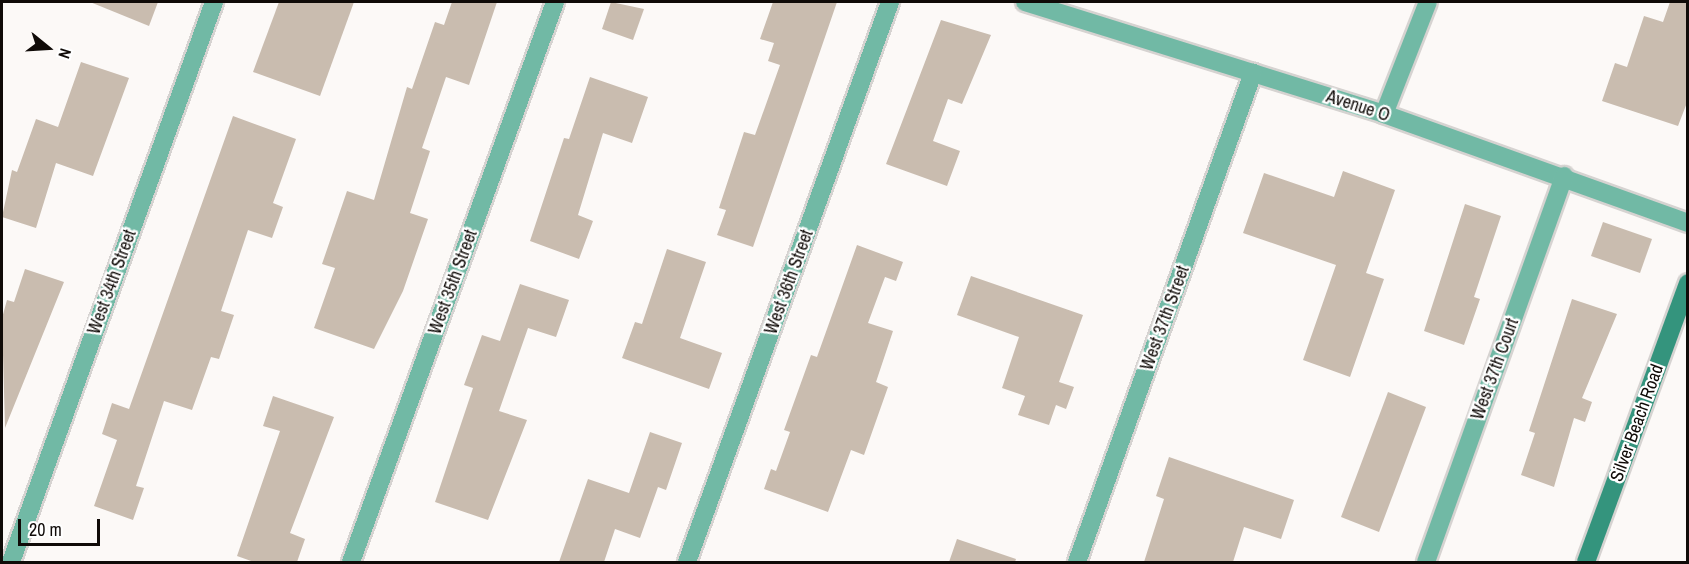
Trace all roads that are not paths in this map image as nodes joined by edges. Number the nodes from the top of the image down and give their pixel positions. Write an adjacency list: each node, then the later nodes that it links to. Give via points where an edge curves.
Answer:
1 (214, 2): 12 (street, West 34th Street)
2 (555, 2): 13 (street, West 35th Street)
3 (890, 2): 14 (street, West 36th Street)
4 (1025, 2): 6 (street, Avenue O)
5 (1428, 2): 8 (street)
6 (1070, 9): 7 (street, Avenue O)
7 (1253, 73): 8 (street, Avenue O); 15 (street, West 37th Street)
8 (1384, 114): 9 (street, Avenue O)
9 (1564, 176): 10 (street, Avenue O); 16 (street, West 37th Court)
10 (1688, 223)
11 (1687, 287): 17 (street, Silver Beach Road)
12 (10, 562)
13 (351, 562)
14 (687, 562)
15 (1077, 562)
16 (1426, 562)
17 (1586, 562)

